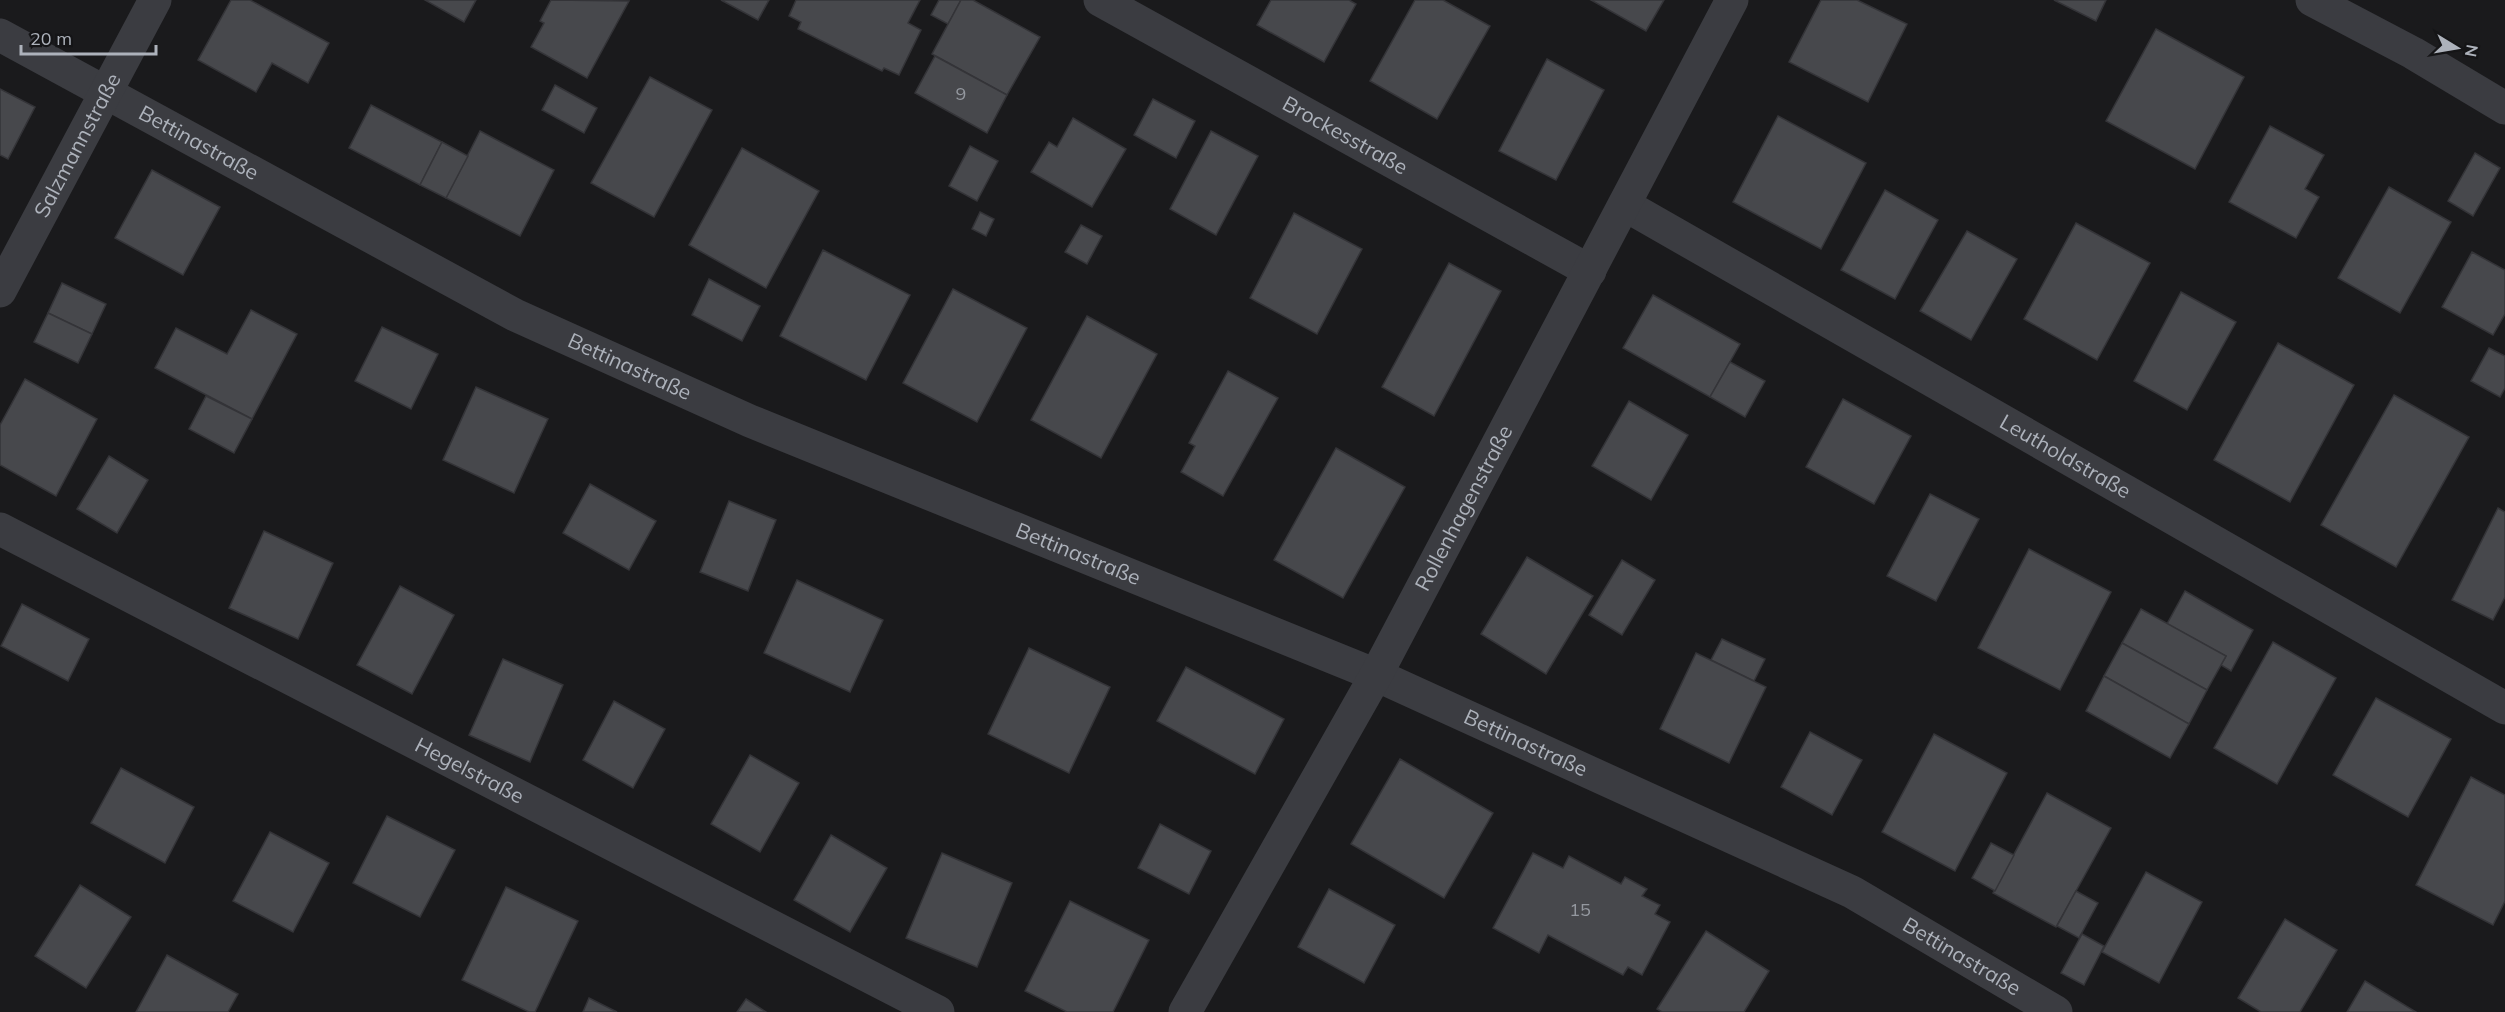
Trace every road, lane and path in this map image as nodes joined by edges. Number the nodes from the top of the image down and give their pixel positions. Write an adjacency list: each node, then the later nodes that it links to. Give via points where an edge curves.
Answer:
1 (155, 0): 6 (street, Salzmannstraße)
2 (1100, 0): 9 (street, Brockesstraße)
3 (1732, 0): 8 (street, Rollenhagenstraße)
4 (2312, 0): 7 (street, via 2413,53)
5 (0, 35): 6 (street, Bettinastraße)
6 (105, 91): 10 (street, Salzmannstraße); 12 (street, Bettinastraße, via 515,315 750,421)
7 (2505, 108)
8 (1625, 205): 9 (street, Rollenhagenstraße); 13 (street, Leutholdstraße)
9 (1590, 271): 12 (street, Rollenhagenstraße)
10 (0, 291)
11 (0, 530): 14 (street, Hegelstraße)
12 (1376, 675): 15 (street, Rollenhagenstraße); 16 (street, Bettinastraße, via 1852,892)
13 (2505, 708)
14 (938, 1012)
15 (1185, 1012)
16 (2056, 1012)

